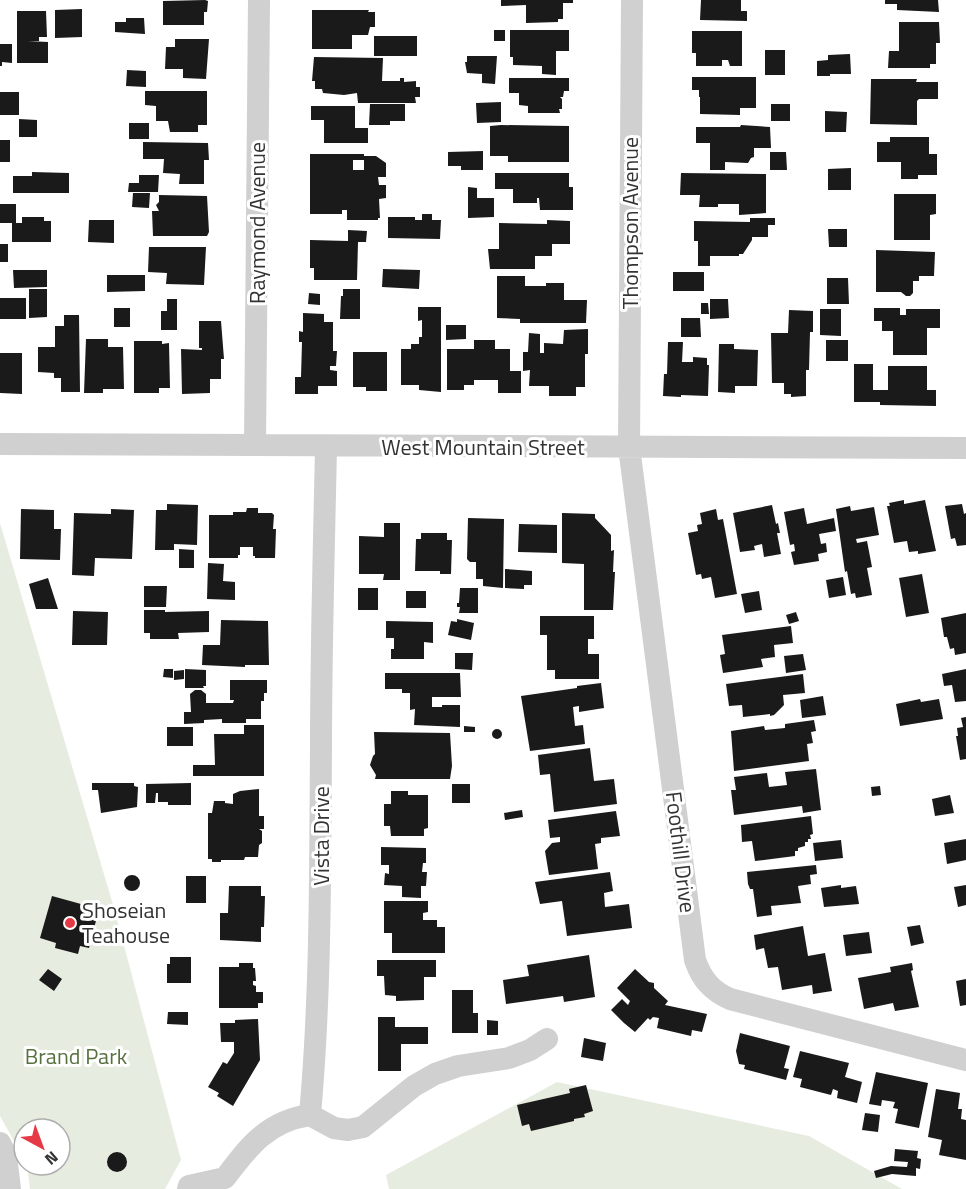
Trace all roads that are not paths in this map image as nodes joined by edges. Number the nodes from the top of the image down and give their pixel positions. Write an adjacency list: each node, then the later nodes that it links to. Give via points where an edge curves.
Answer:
1 (258, 0): 4 (street, Raymond Avenue)
2 (632, 0): 6 (street, Thompson Avenue)
3 (0, 444): 4 (street, West Mountain Street)
4 (255, 445): 5 (street, West Mountain Street)
5 (326, 447): 6 (street, West Mountain Street); 10 (street, Vista Drive, via 321,911)
6 (629, 447): 7 (street, West Mountain Street); 9 (street, Foothill Drive, via 699,973 708,985 730,999)
7 (966, 448)
8 (547, 1039): 10 (street, via 509,1058 435,1074 363,1127 334,1128)
9 (966, 1060)
10 (310, 1114): 13 (street, via 293,1117 262,1134 225,1178)
11 (0, 1143): 12 (street, via 6,1155)
12 (10, 1189)
13 (188, 1189)

